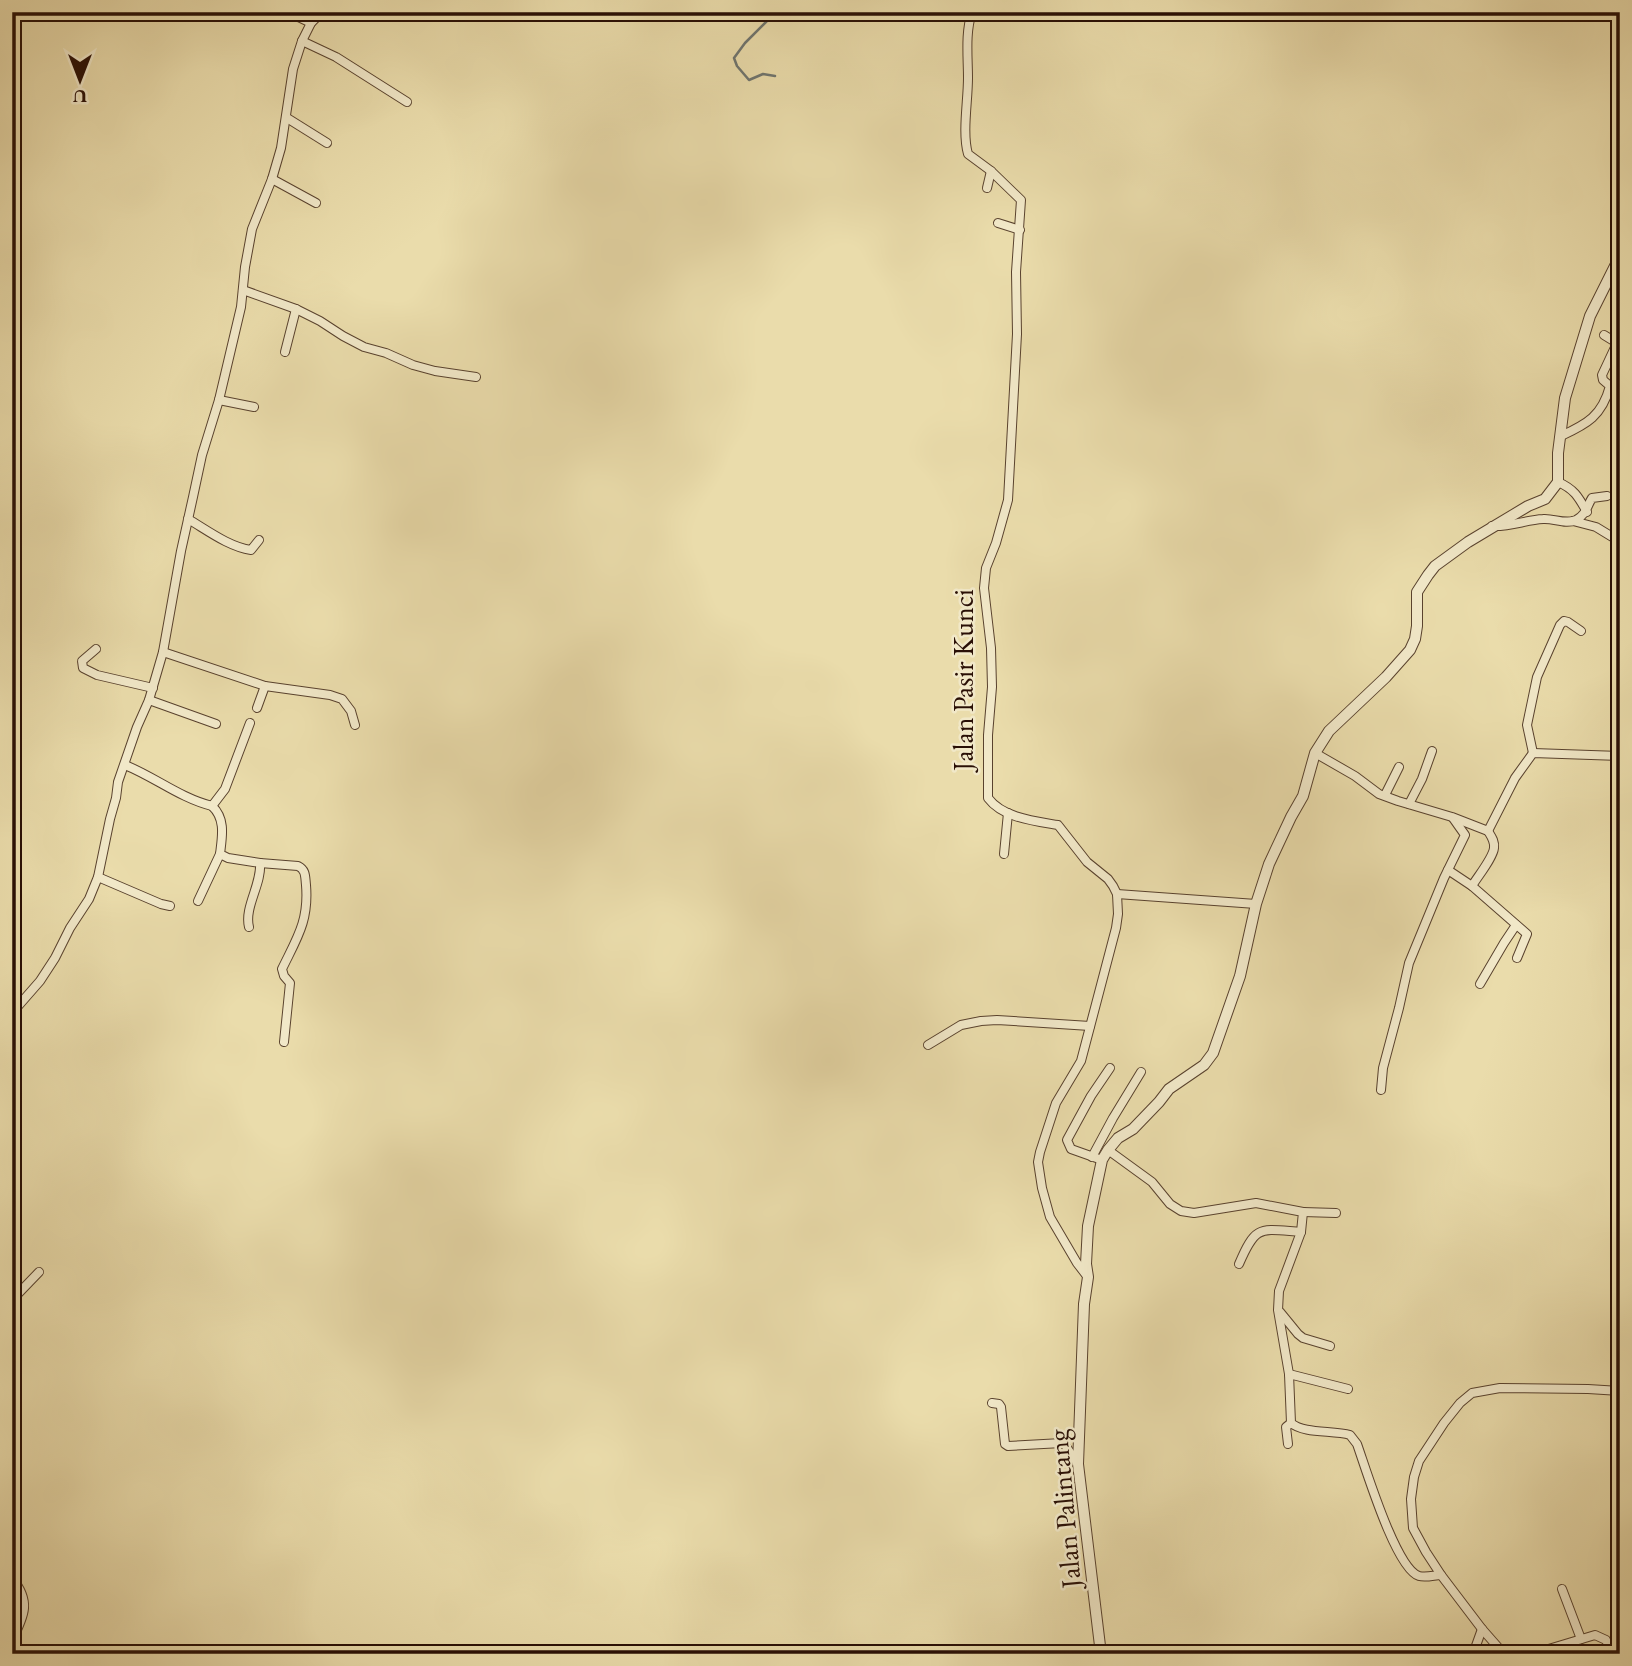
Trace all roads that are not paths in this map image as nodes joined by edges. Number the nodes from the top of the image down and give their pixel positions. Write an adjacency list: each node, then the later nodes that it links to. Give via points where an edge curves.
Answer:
1 (322, 12): 6 (street)
2 (972, 12): 11 (street, Jalan Pasir Kunci, via 967,151)
3 (1003, 12): 5 (street)
4 (294, 15): 6 (street)
5 (1019, 17)
6 (311, 23): 7 (street)
7 (302, 41): 8 (street, via 336,57); 9 (street)
8 (407, 103)
9 (287, 118): 10 (street); 12 (street)
10 (327, 144)
11 (991, 172): 13 (street); 16 (street, Jalan Pasir Kunci, via 1021,200)
12 (272, 179): 14 (street); 18 (street, via 252,229)
13 (987, 188)
14 (316, 203)
15 (998, 223): 16 (street)
16 (1020, 230): 53 (street, Jalan Pasir Kunci, via 1008,500 984,588 992,687 986,790 991,803)
17 (1620, 256): 25 (street, via 1590,316 1565,398)
18 (243, 290): 19 (street); 23 (street)
19 (296, 309): 21 (street); 22 (street, via 364,347 435,371)
20 (1604, 335): 25 (street, via 1617,343 1602,375 1610,386 1607,395 1587,424)
21 (285, 352)
22 (476, 377)
23 (219, 400): 24 (street); 29 (street)
24 (254, 407)
25 (1561, 436): 26 (street)
26 (1558, 482): 28 (street, via 1571,487); 31 (street, via 1545,499)
27 (1607, 496): 28 (street, via 1592,498)
28 (1587, 512): 30 (street)
29 (188, 519): 33 (street, via 246,549 251,550); 36 (street)
30 (1573, 521): 31 (street, via 1546,518); 32 (street)
31 (1492, 526): 46 (street, via 1435,566 1417,592 1417,626 1410,650 1329,731)
32 (1614, 538)
33 (259, 540)
34 (1581, 631): 45 (street, via 1563,621 1537,677 1527,725)
35 (96, 649): 38 (street, via 82,661 83,668)
36 (163, 652): 37 (street); 38 (street)
37 (265, 686): 40 (street); 43 (street, via 342,699)
38 (153, 688): 39 (street)
39 (149, 700): 42 (street); 48 (street)
40 (257, 708)
41 (250, 723): 52 (street, via 225,789)
42 (216, 724)
43 (355, 725)
44 (1432, 751): 51 (street)
45 (1533, 752): 47 (street); 55 (street)
46 (1315, 753): 50 (street); 64 (street, Jalan Palintang, via 1303,796 1271,858)
47 (1620, 756)
48 (125, 765): 52 (street, via 183,797); 60 (street)
49 (1399, 767): 50 (street)
50 (1385, 795): 51 (street)
51 (1409, 804): 54 (street)
52 (212, 806): 56 (street, via 222,826)
53 (1008, 813): 57 (street); 62 (street, via 1058,825)
54 (1452, 817): 55 (street); 59 (street, via 1465,835)
55 (1488, 831): 61 (street, via 1493,853)
56 (220, 854): 58 (street); 63 (street)
57 (1004, 854)
58 (260, 863): 67 (street); 72 (street, via 298,866 305,873 305,918 282,969 290,983)
59 (1448, 870): 61 (street); 76 (street, via 1409,963)
60 (98, 877): 65 (street); 70 (street, via 55,958)
61 (1472, 886): 66 (street)
62 (1117, 894): 64 (street); 71 (street, via 1116,928)
63 (198, 901)
64 (1256, 904): 77 (street, Jalan Palintang, via 1240,976 1213,1053)
65 (170, 906)
66 (1516, 925): 68 (street, via 1527,934); 69 (street)
67 (249, 927)
68 (1517, 958)
69 (1480, 984)
70 (12, 1013)
71 (1090, 1026): 73 (street, via 981,1021 961,1026); 84 (street, via 1082,1061 1056,1103 1038,1162 1049,1217)
72 (284, 1042)
73 (928, 1045)
74 (1110, 1068): 78 (street, via 1067,1140 1071,1149)
75 (1141, 1072): 78 (street, via 1113,1118)
76 (1381, 1090)
77 (1108, 1150): 78 (street, Jalan Palintang); 79 (street, via 1152,1182 1181,1211 1256,1203)
78 (1097, 1158): 84 (street, Jalan Palintang, via 1088,1226)
79 (1303, 1212): 80 (street); 81 (street)
80 (1336, 1213)
81 (1301, 1232): 82 (street, via 1258,1231); 86 (street, via 1279,1291)
82 (1239, 1264)
83 (39, 1272): 85 (street)
84 (1088, 1277): 94 (street, Jalan Palintang)
85 (12, 1300)
86 (1278, 1310): 87 (street, via 1297,1334); 88 (street)
87 (1330, 1346)
88 (1289, 1374): 89 (street); 92 (street)
89 (1348, 1389)
90 (1620, 1391): 95 (street, via 1500,1388 1472,1393 1460,1403 1419,1461 1411,1499 1413,1528)
91 (992, 1403): 94 (street, via 1001,1407 1005,1444 1062,1443)
92 (1291, 1423): 93 (street, via 1286,1427); 95 (street, via 1297,1428 1350,1435 1393,1542 1416,1575)
93 (1288, 1444)
94 (1078, 1464): 101 (street, Jalan Palintang)
95 (1441, 1574): 98 (street)
96 (12, 1578): 100 (street, via 25,1598 20,1626)
97 (1562, 1589): 99 (street)
98 (1482, 1629): 102 (street); 103 (street)
99 (1581, 1639): 104 (street); 105 (street, via 1601,1637)
100 (12, 1640)
101 (1101, 1654)
102 (1473, 1654)
103 (1504, 1654)
104 (1532, 1654)
105 (1612, 1654)

